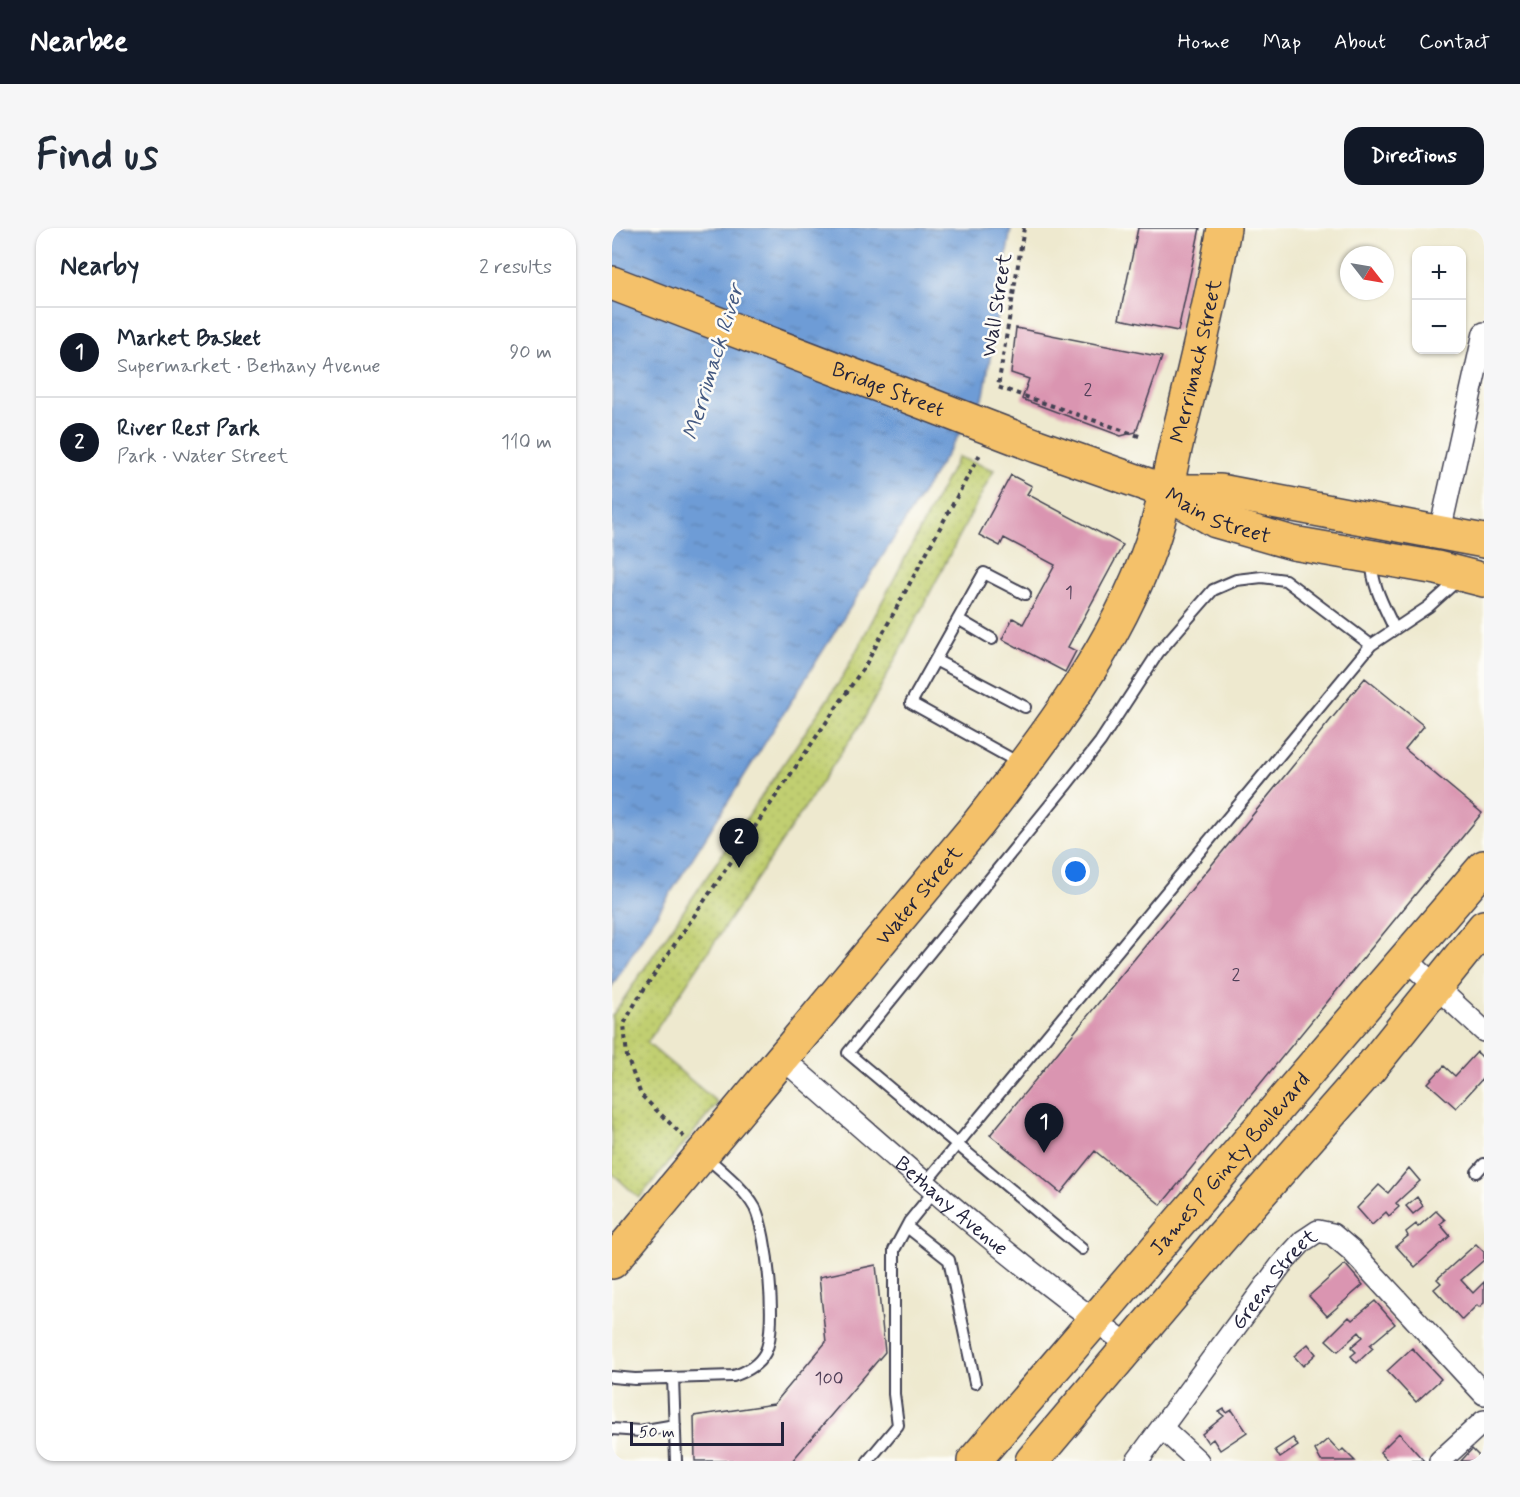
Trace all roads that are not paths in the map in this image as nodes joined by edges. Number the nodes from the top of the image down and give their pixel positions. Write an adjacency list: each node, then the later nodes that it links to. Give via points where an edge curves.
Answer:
1 (1224, 228): 5 (main road, Merrimack Street, via 1213,292)
2 (612, 283): 5 (main road, Bridge Street)
3 (1484, 333): 4 (street)
4 (1477, 393): 6 (street)
5 (1165, 491): 6 (main road, Main Street, via 1221,491); 8 (main road, Main Street, via 1216,521 1293,543); 17 (main road, Water Street, via 1152,542 1113,626 1066,705)
6 (1440, 531): 7 (main road, Main Street)
7 (1484, 541)
8 (1373, 556): 9 (main road, Main Street); 12 (lane, via 1372,570)
9 (1475, 577): 12 (lane, via 1447,588 1428,607)
10 (1025, 594): 11 (lane, via 984,573)
11 (958, 619): 13 (lane); 15 (lane)
12 (1394, 628): 14 (lane)
13 (992, 639)
14 (1371, 645): 24 (lane); 24 (lane, via 1286,580 1262,577 1236,580 1213,590 1158,653 1100,742 848,1053)
15 (935, 660): 16 (lane); 17 (lane, via 912,703)
16 (1025, 707)
17 (1024, 765): 23 (main road, Water Street)
18 (1484, 867): 20 (main road, James P Ginty Boulevard)
19 (1484, 927): 21 (main road, James P Ginty Boulevard)
20 (1406, 959): 21 (street); 30 (main road, James P Ginty Boulevard)
21 (1435, 988): 22 (street); 31 (main road, James P Ginty Boulevard)
22 (1484, 1030)
23 (782, 1058): 25 (main road, Water Street); 26 (street, Bethany Avenue)
24 (957, 1145): 26 (lane); 28 (lane)
25 (703, 1153): 29 (main road, Water Street); 33 (lane, via 753,1205 761,1222 769,1266 771,1334 766,1352 748,1371 733,1376)
26 (930, 1186): 27 (lane); 30 (street, Bethany Avenue)
27 (907, 1227): 34 (lane, via 949,1260); 41 (lane, via 894,1250 894,1394 898,1425)
28 (1082, 1249)
29 (612, 1262)
30 (1095, 1321): 31 (street, Bethany Avenue); 42 (main road, James P Ginty Boulevard)
31 (1129, 1345): 43 (main road, James P Ginty Boulevard)
32 (612, 1377): 33 (lane)
33 (673, 1378): 37 (lane)
34 (975, 1383)
35 (1484, 1394): 38 (street, Green Street, via 1351,1250 1332,1234 1318,1231 1281,1265)
36 (1484, 1421): 46 (street)
37 (675, 1425): 39 (lane, via 640,1431); 40 (lane)
38 (1162, 1428): 44 (street, Green Street); 45 (street)
39 (612, 1429)
40 (676, 1461)
41 (868, 1461)
42 (974, 1461)
43 (1032, 1461)
44 (1137, 1461)
45 (1198, 1461)
46 (1440, 1461)

